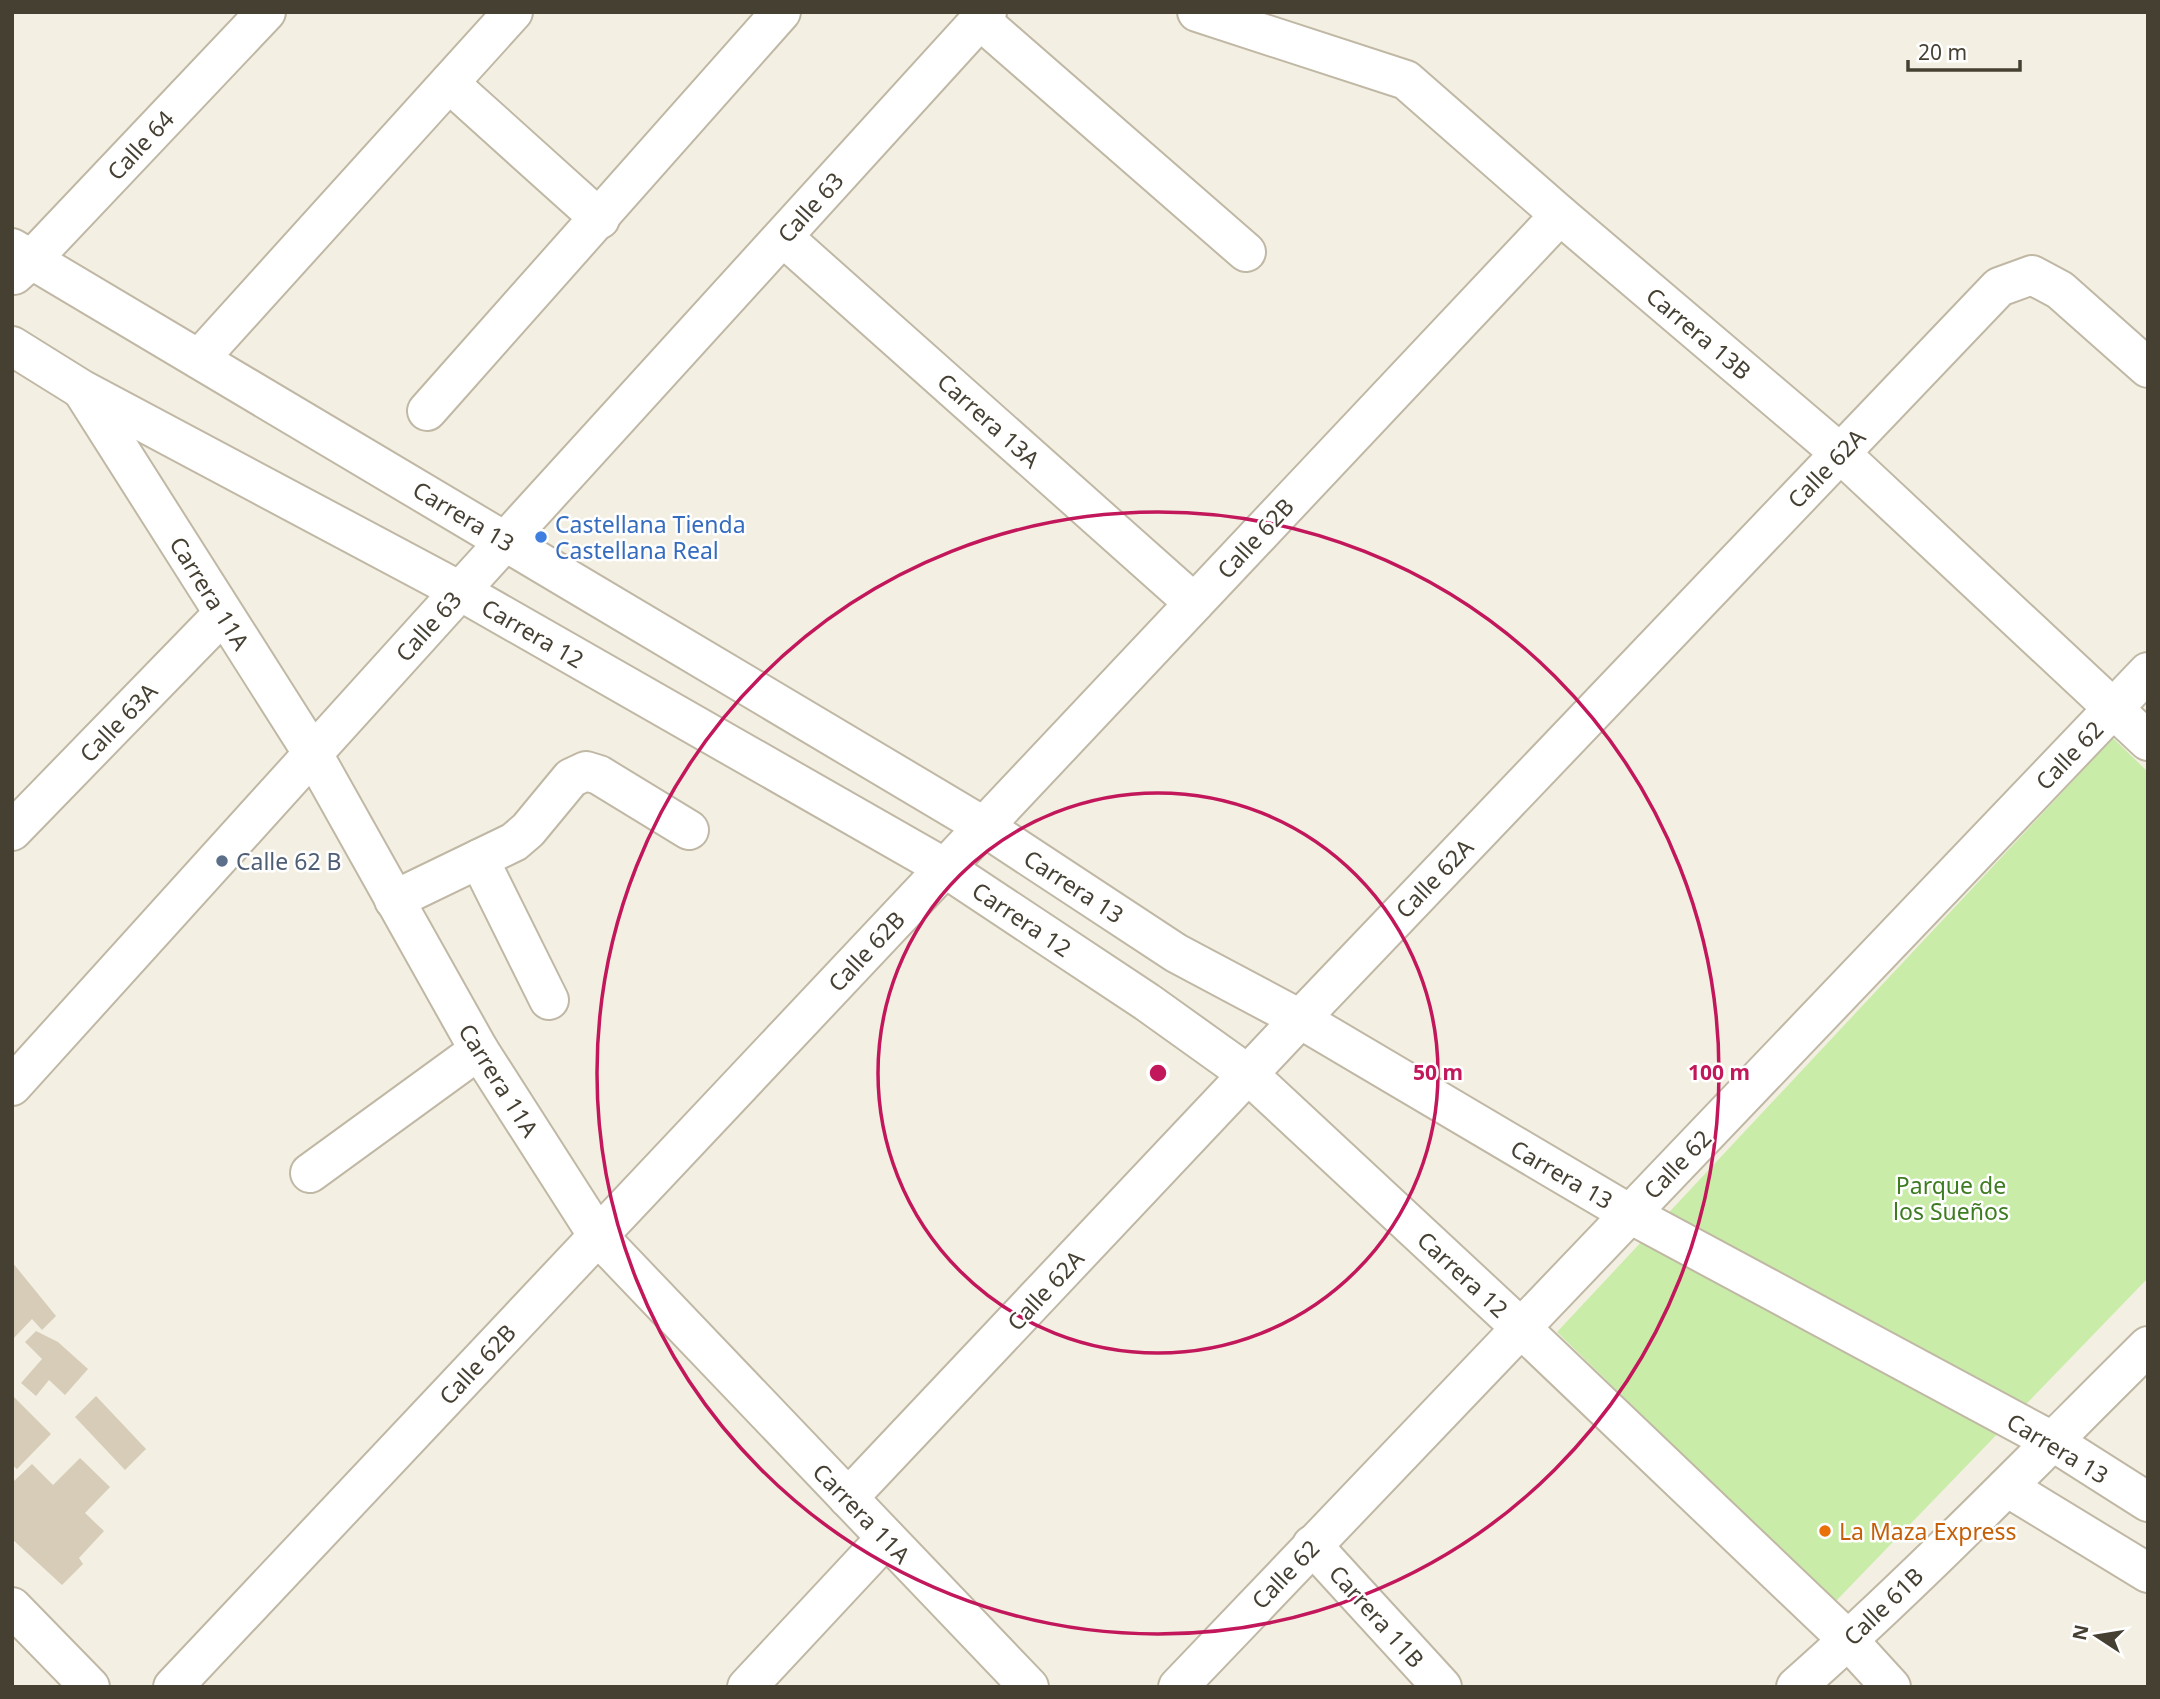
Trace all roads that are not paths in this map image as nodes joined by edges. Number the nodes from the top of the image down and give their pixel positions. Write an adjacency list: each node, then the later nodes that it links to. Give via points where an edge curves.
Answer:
1 (266, 12): 11 (street, Calle 64)
2 (513, 12): 6 (street)
3 (781, 12): 8 (street)
4 (1197, 12): 7 (street, Carrera 13B, via 1406,80)
5 (983, 16): 9 (street, Calle 63); 10 (street)
6 (449, 83): 8 (street); 13 (street)
7 (1560, 215): 17 (street, Carrera 13B); 20 (street, Calle 62B)
8 (600, 219): 16 (street)
9 (783, 237): 18 (street, Calle 63); 20 (street, Carrera 13A)
10 (1245, 252)
11 (19, 262): 13 (street, Carrera 13)
12 (12, 346): 15 (street, Carrera 12)
13 (199, 359): 18 (street, Carrera 13)
14 (2148, 368): 17 (street, Calle 62A, via 2060,290 2032,275 1998,287)
15 (81, 389): 19 (street, Carrera 12); 21 (street, Carrera 11A)
16 (427, 411)
17 (1840, 453): 23 (street, Carrera 13B); 33 (street, Calle 62A)
18 (506, 541): 19 (street, Calle 63); 26 (street, Carrera 13)
19 (460, 591): 25 (street, Calle 63); 30 (street, Carrera 12)
20 (1194, 603): 26 (street, Calle 62B)
21 (223, 614): 25 (street, Carrera 11A); 28 (street, Calle 63A)
22 (2148, 672): 23 (street, Calle 62)
23 (2113, 709): 24 (street, Carrera 13B); 38 (street, Calle 62)
24 (2148, 741)
25 (313, 754): 31 (street, Carrera 11A); 36 (street, Calle 63)
26 (983, 826): 30 (street, Calle 62B); 33 (street, Carrera 13, via 1176,953)
27 (689, 830): 29 (street, via 586,771 571,778 514,842)
28 (12, 831)
29 (479, 859): 31 (street); 32 (street)
30 (945, 868): 35 (street, Carrera 12); 39 (street, Calle 62B)
31 (394, 900): 34 (street, Carrera 11A)
32 (550, 1000)
33 (1300, 1019): 35 (street, Calle 62A); 38 (street, Carrera 13)
34 (479, 1050): 37 (street); 39 (street, Carrera 11A)
35 (1249, 1074): 40 (street, Carrera 12); 44 (street, Calle 62A)
36 (12, 1086)
37 (310, 1173)
38 (1630, 1214): 40 (street, Calle 62); 42 (street, Carrera 13)
39 (597, 1236): 44 (street, Carrera 11A); 52 (street, Calle 62B)
40 (1521, 1328): 47 (street, Calle 62); 50 (street, Carrera 12)
41 (2148, 1346): 42 (street, Calle 61B)
42 (2052, 1441): 43 (street, Calle 61B); 45 (street, Carrera 13)
43 (2007, 1487): 48 (street); 50 (street, Calle 61B)
44 (848, 1498): 46 (street, Carrera 11A)
45 (2148, 1502)
46 (886, 1538): 53 (street); 54 (street, Carrera 11A)
47 (1312, 1545): 55 (street, Calle 62); 56 (street, Carrera 11B)
48 (2148, 1573)
49 (12, 1607): 51 (street)
50 (1848, 1640): 57 (street, Calle 61B); 58 (street, Carrera 12)
51 (90, 1687)
52 (173, 1687)
53 (747, 1687)
54 (1029, 1687)
55 (1178, 1687)
56 (1442, 1687)
57 (1796, 1687)
58 (1891, 1687)

